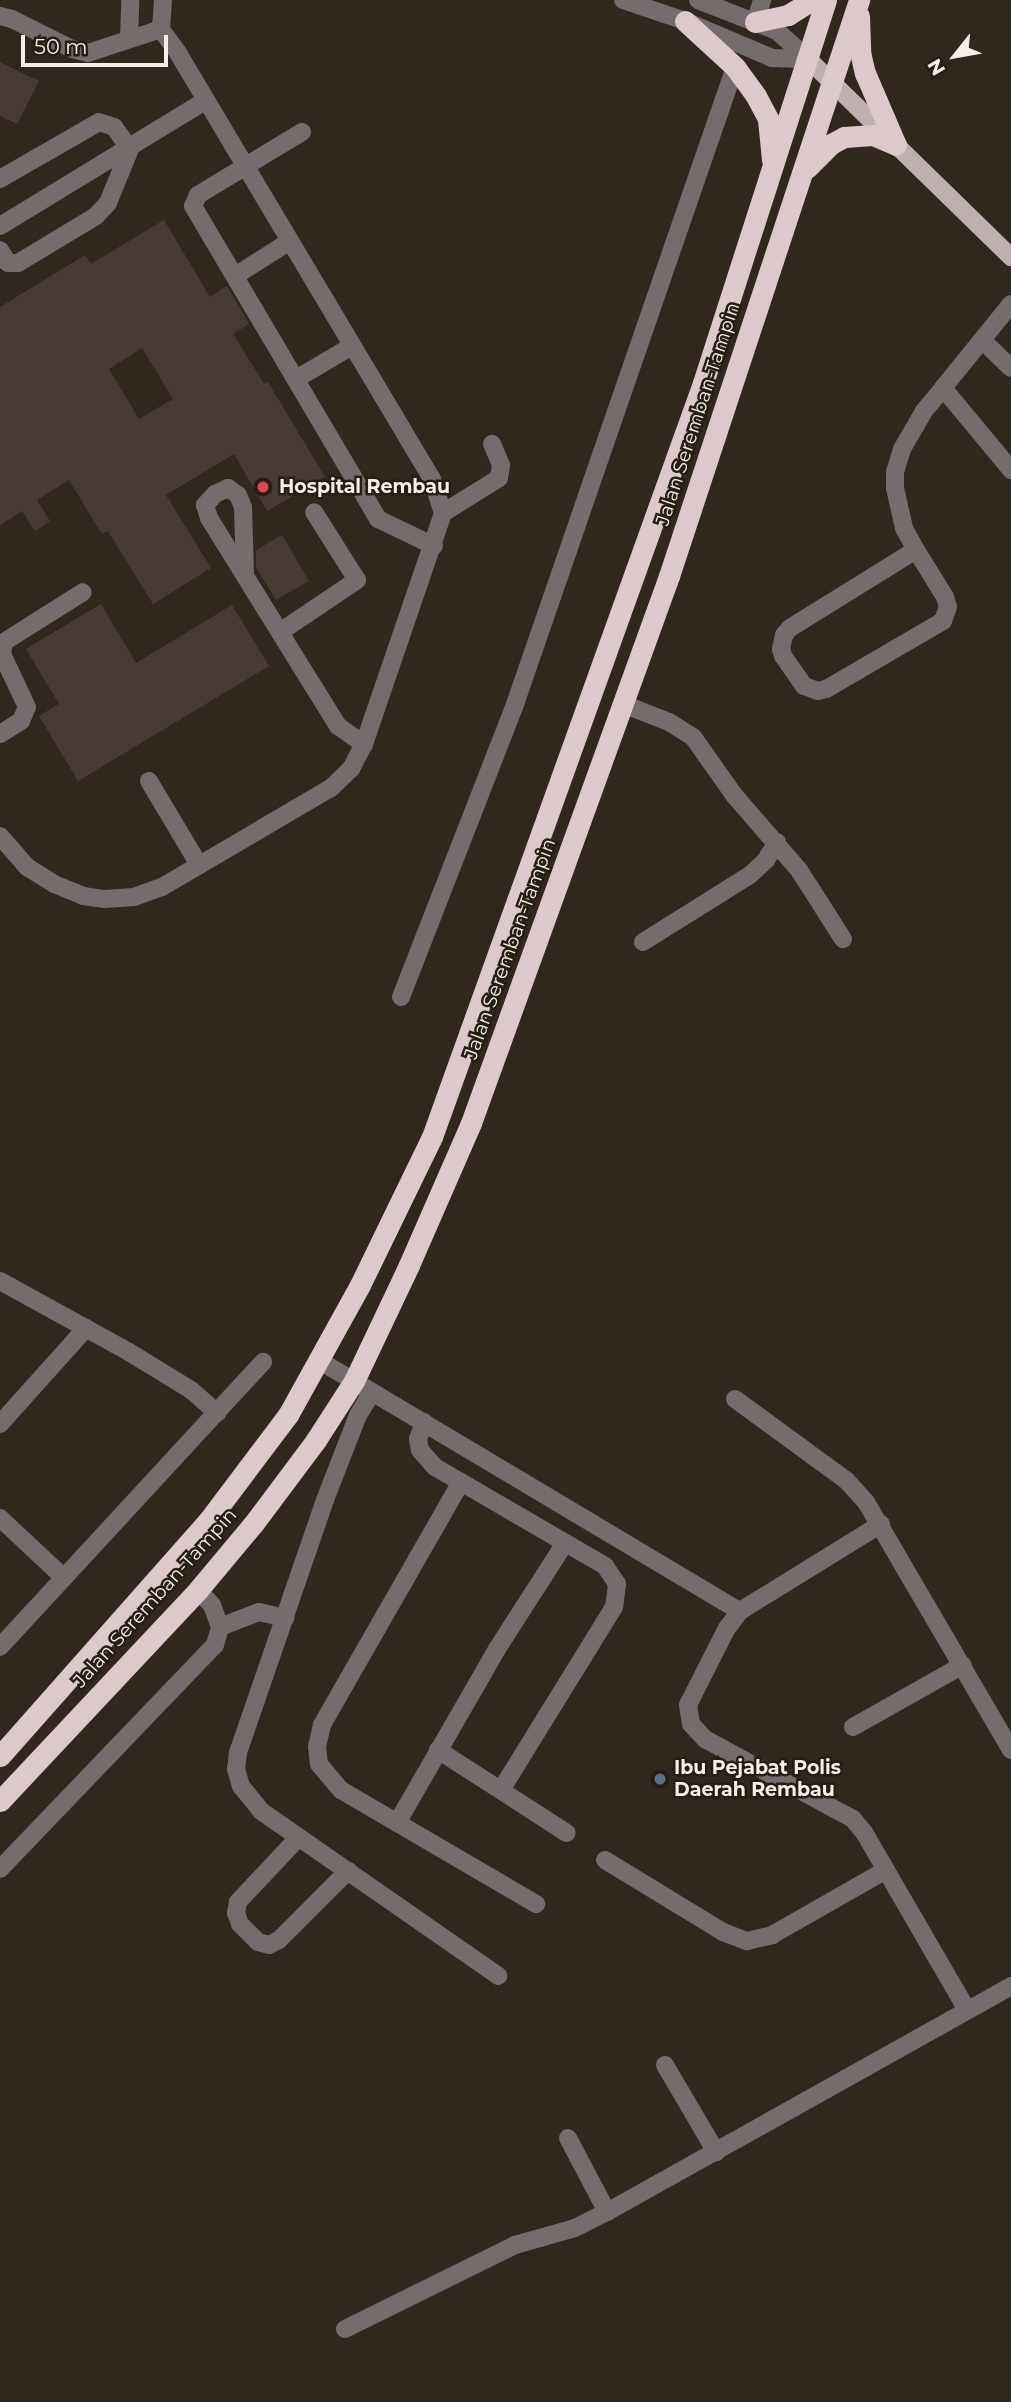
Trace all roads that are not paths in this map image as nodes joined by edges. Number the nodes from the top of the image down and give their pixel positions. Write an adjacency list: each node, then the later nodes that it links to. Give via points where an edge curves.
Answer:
1 (130, 0): 13 (street)
2 (163, 0): 12 (street)
3 (623, 0): 10 (street)
4 (698, 0): 11 (street)
5 (762, 0): 11 (street)
6 (812, 0): 11 (highway, via 788,15)
7 (827, 0): 14 (highway, Jalan Seremban-Tampin)
8 (858, 2): 16 (highway, Jalan Seremban-Tampin); 19 (highway, via 865,74)
9 (0, 16): 13 (street, via 88,53)
10 (685, 21): 14 (street, via 772,58); 15 (highway)
11 (755, 22): 14 (street, via 777,31)
12 (161, 29): 13 (street); 17 (street)
13 (129, 38)
14 (808, 59): 16 (main road); 22 (highway, Jalan Seremban-Tampin)
15 (736, 67): 22 (highway, via 768,120); 54 (street, via 513,710)
16 (831, 81): 19 (main road); 23 (highway, Jalan Seremban-Tampin)
17 (205, 101): 20 (street); 21 (street)
18 (302, 132): 21 (street)
19 (896, 145): 23 (highway, via 873,135 844,137); 28 (main road)
20 (130, 149): 24 (street, via 114,127 99,122); 25 (street); 27 (street, via 108,203 96,216 18,263 8,263)
21 (245, 165): 26 (street); 29 (street, via 198,195 194,206)
22 (773, 169): 57 (highway, Jalan Seremban-Tampin, via 690,422 432,1137)
23 (804, 171): 45 (highway, Jalan Seremban-Tampin)
24 (0, 179)
25 (0, 226)
26 (290, 241): 29 (street); 32 (street)
27 (0, 250)
28 (1011, 257)
29 (235, 276): 34 (street)
30 (1011, 304): 31 (street)
31 (982, 340): 33 (street); 35 (street)
32 (352, 346): 34 (street); 39 (street, via 432,479)
33 (1011, 368)
34 (296, 379): 40 (street, via 378,519)
35 (943, 388): 37 (street); 41 (street, via 902,449 895,472 904,528)
36 (492, 444): 39 (street, via 501,465 499,478)
37 (1011, 470)
38 (314, 512): 44 (street, via 356,580)
39 (443, 513): 40 (street)
40 (434, 546): 47 (street)
41 (916, 550): 41 (street, via 784,635 780,649 804,686 826,689 943,621 948,607 945,597)
42 (245, 574): 44 (street)
43 (83, 592): 46 (street, via 4,642 2,654 27,707 21,720)
44 (280, 632): 47 (street, via 338,726)
45 (623, 704): 50 (street, via 669,722 692,737 734,795); 59 (highway, Jalan Seremban-Tampin, via 471,1123)
46 (0, 734)
47 (364, 744): 51 (street, via 351,769 331,788)
48 (149, 780): 51 (street)
49 (0, 836): 51 (street, via 27,867 83,896 134,897)
50 (777, 842): 52 (street); 53 (street, via 750,875)
51 (199, 865)
52 (843, 939)
53 (643, 942)
54 (401, 997)
55 (0, 1281): 56 (street)
56 (86, 1328): 62 (street, via 191,1390); 64 (street)
57 (320, 1361): 59 (street); 79 (highway, Jalan Seremban-Tampin, via 288,1415 208,1521)
58 (264, 1362): 62 (street)
59 (354, 1381): 60 (street); 70 (highway, Jalan Seremban-Tampin, via 316,1440)
60 (372, 1392): 63 (street); 72 (street, via 345,1446)
61 (735, 1399): 67 (street, via 847,1481)
62 (217, 1413): 69 (street)
63 (424, 1422): 65 (street, via 418,1439 420,1450 435,1467); 71 (street)
64 (0, 1424)
65 (461, 1482): 68 (street); 82 (street, via 322,1725 317,1746 319,1764 330,1779)
66 (0, 1518): 69 (street)
67 (881, 1524): 71 (street); 75 (street)
68 (565, 1543): 77 (street); 80 (street, via 605,1566 617,1584 614,1607)
69 (64, 1577): 74 (street)
70 (198, 1590): 73 (street, via 212,1605); 81 (highway, Jalan Seremban-Tampin)
71 (740, 1611): 87 (street, via 688,1706 691,1724 705,1740 853,1819)
72 (285, 1618): 73 (street, via 259,1612); 84 (street, via 236,1769 248,1797)
73 (220, 1627): 86 (street, via 215,1645)
74 (0, 1647)
75 (963, 1665): 76 (street); 78 (street)
76 (853, 1727)
77 (438, 1750): 80 (street); 82 (street)
78 (1011, 1750)
79 (0, 1756)
80 (500, 1790): 83 (street)
81 (0, 1801)
82 (397, 1823): 89 (street)
83 (567, 1833)
84 (298, 1838): 88 (street); 88 (street, via 239,1902 240,1924 258,1942 269,1945 279,1940)
85 (605, 1860): 87 (street, via 723,1932 747,1941 772,1935)
86 (0, 1870)
87 (886, 1870): 92 (street)
88 (348, 1871): 90 (street)
89 (536, 1904)
90 (498, 1976)
91 (1011, 1986): 92 (street)
92 (967, 2010): 95 (street)
93 (665, 2065): 95 (street)
94 (568, 2138): 96 (street)
95 (716, 2152): 96 (street)
96 (607, 2212): 97 (street, via 575,2228 515,2245)
97 (345, 2329)

